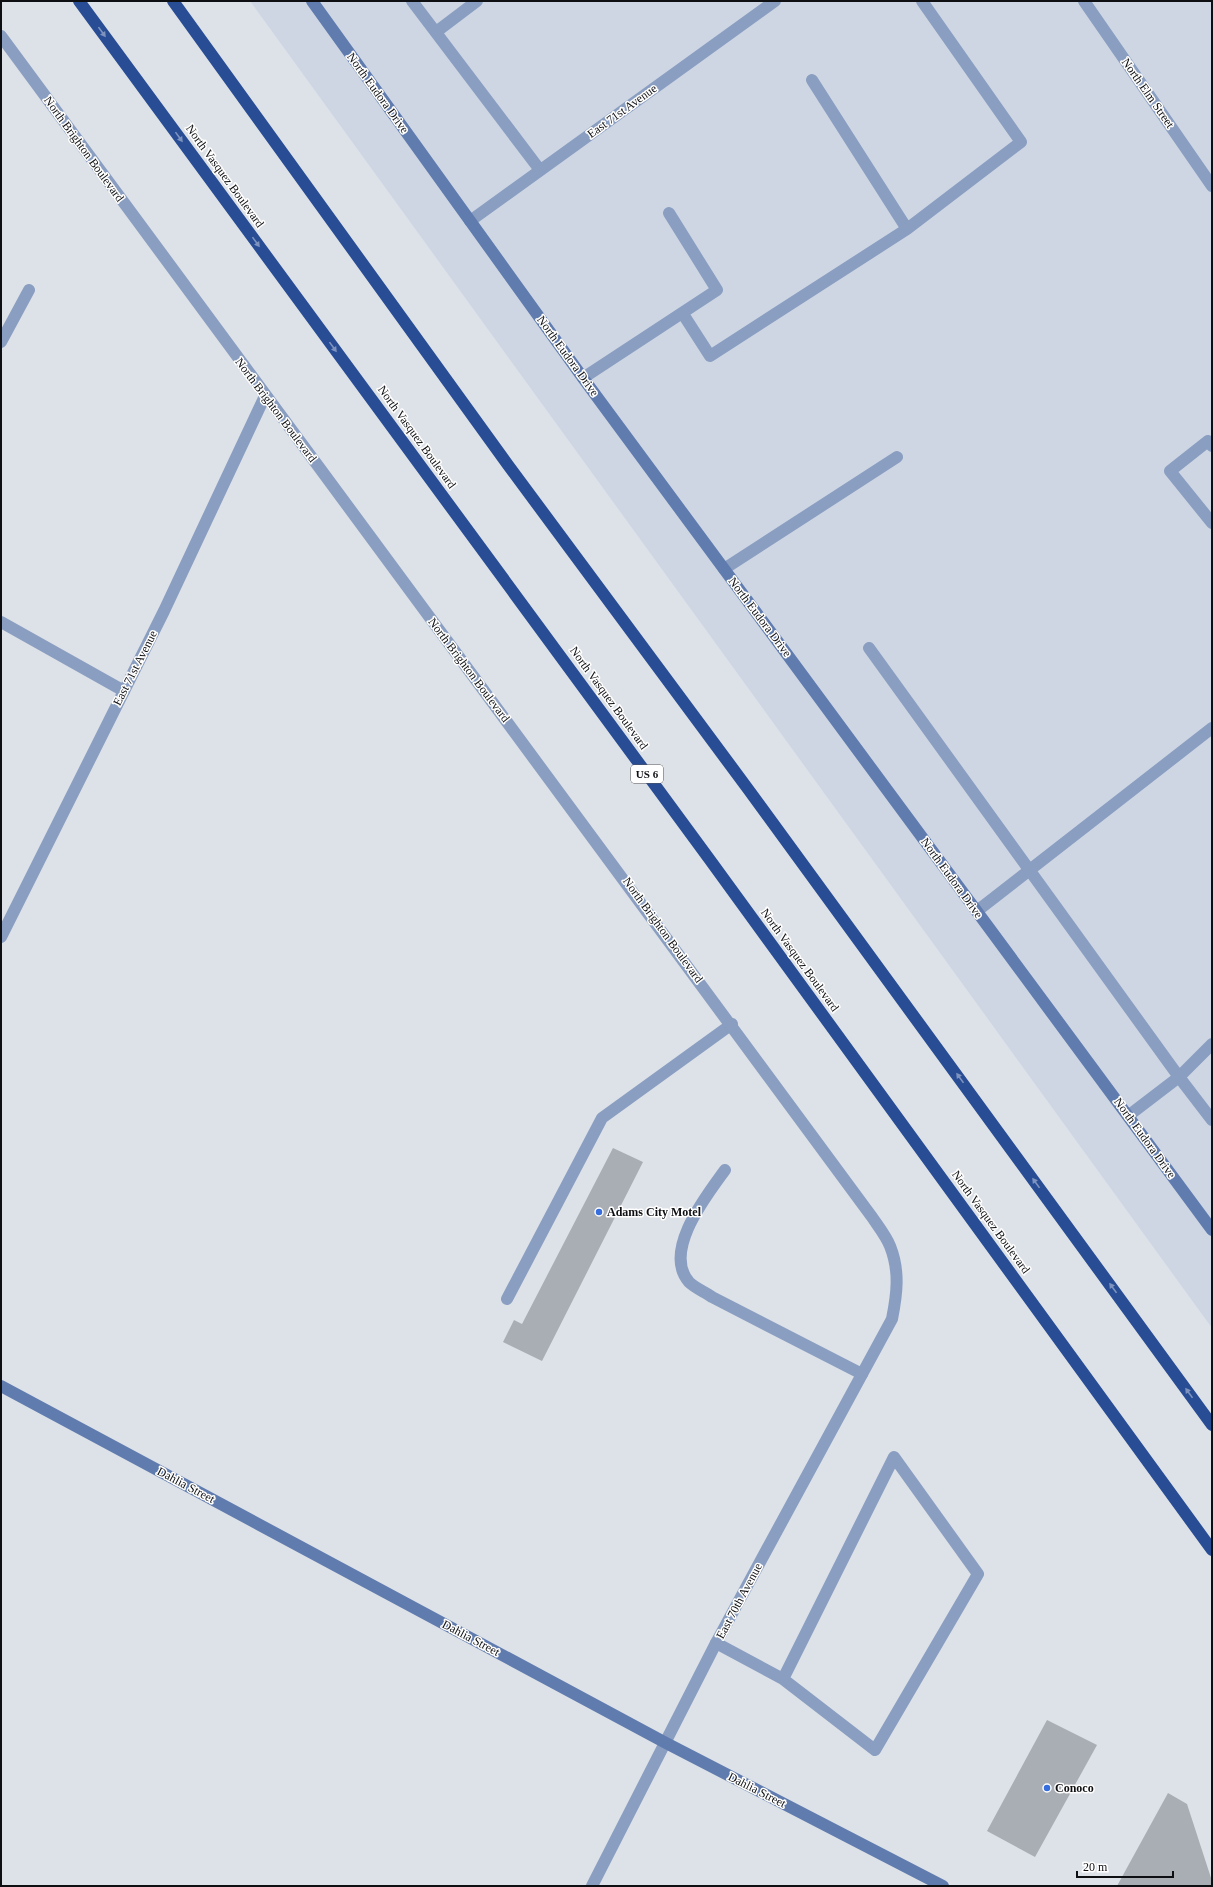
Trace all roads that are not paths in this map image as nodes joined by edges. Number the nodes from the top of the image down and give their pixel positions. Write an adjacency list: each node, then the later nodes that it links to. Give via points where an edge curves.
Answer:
1 (79, 1): 45 (highway, North Vasquez Boulevard / US 6, one-way to 45, via 701,847)
2 (173, 1): 44 (highway, one-way to 2)
3 (312, 1): 15 (street, North Eudora Drive)
4 (412, 1): 9 (street)
5 (477, 1): 9 (street)
6 (775, 1): 12 (street, East 71st Avenue)
7 (922, 1): 16 (street, via 1021,142)
8 (1084, 1): 13 (street, North Elm Street)
9 (436, 32): 12 (street)
10 (1, 36): 21 (street, North Brighton Boulevard)
11 (812, 80): 16 (street)
12 (540, 170): 15 (street, East 71st Avenue)
13 (1212, 186)
14 (669, 213): 18 (street, via 717,290)
15 (470, 221): 20 (street, North Eudora Drive)
16 (907, 229): 18 (street, via 710,356)
17 (29, 290): 19 (street)
18 (683, 314): 20 (street)
19 (1, 342)
20 (583, 378): 25 (street, North Eudora Drive)
21 (265, 396): 28 (street, East 71st Avenue); 33 (street, North Brighton Boulevard)
22 (1212, 446): 24 (street, via 1208,441 1170,471)
23 (897, 457): 25 (street)
24 (1212, 523)
25 (724, 569): 31 (street, North Eudora Drive)
26 (1, 622): 28 (street)
27 (869, 648): 30 (street)
28 (124, 691): 32 (street, East 71st Avenue)
29 (1212, 728): 30 (street)
30 (1030, 871): 31 (street); 35 (street)
31 (977, 911): 36 (street, North Eudora Drive)
32 (1, 937)
33 (732, 1024): 40 (street, via 602,1118); 41 (street, North Brighton Boulevard, via 890,1245 897,1269)
34 (1212, 1044): 35 (street)
35 (1178, 1077): 36 (street); 37 (street)
36 (1128, 1116): 39 (street, North Eudora Drive)
37 (1212, 1120)
38 (725, 1170): 42 (street, via 699,1208 681,1246 680,1264 689,1282 712,1297)
39 (1212, 1230)
40 (507, 1299)
41 (892, 1319): 42 (street, East 70th Avenue)
42 (862, 1374): 46 (street, East 70th Avenue)
43 (1, 1386): 48 (street, Dahlia Street)
44 (1212, 1425)
45 (1212, 1550)
46 (716, 1643): 47 (street); 48 (street, East 70th Avenue)
47 (783, 1679): 47 (street, via 856,1534 894,1457 978,1574 875,1750)
48 (666, 1743): 49 (street, East 70th Avenue); 50 (street, Dahlia Street)
49 (592, 1886)
50 (943, 1886)

